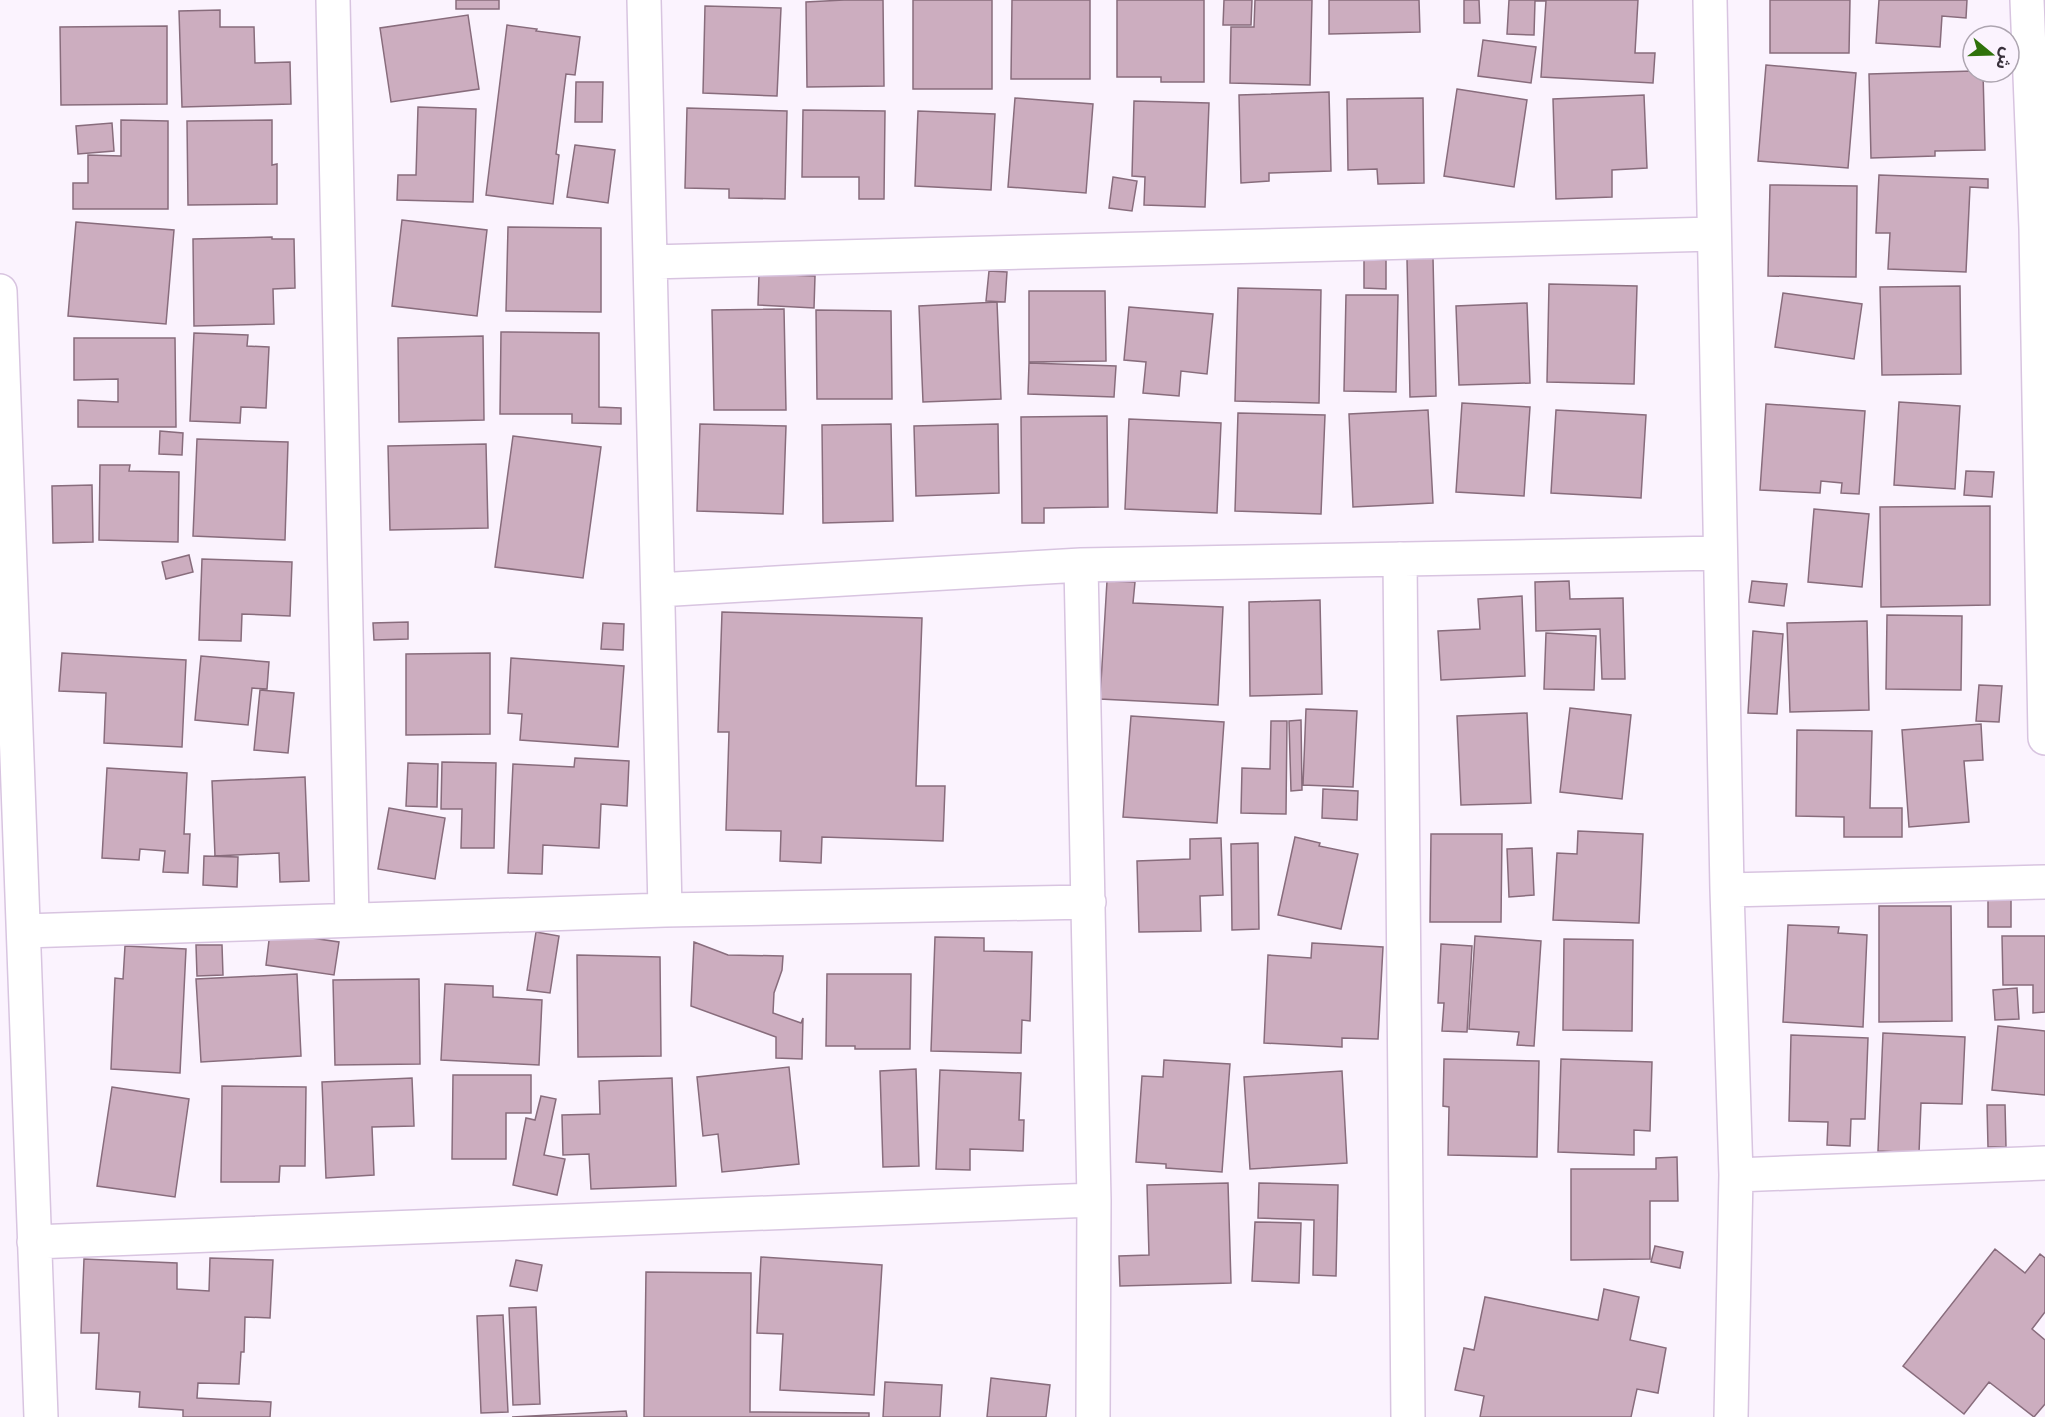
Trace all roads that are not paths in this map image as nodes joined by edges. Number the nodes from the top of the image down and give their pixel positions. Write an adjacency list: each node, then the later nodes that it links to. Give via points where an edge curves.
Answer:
1 (333, 0): 19 (street)
2 (644, 0): 7 (street)
3 (1710, 0): 6 (street)
4 (2027, 0): 5 (street)
5 (2040, 228): 14 (street)
6 (1714, 234): 7 (street); 9 (street)
7 (650, 262): 12 (street)
8 (0, 291): 13 (street)
9 (1720, 553): 10 (street); 16 (street)
10 (1400, 559): 11 (street); 27 (street)
11 (1081, 565): 12 (street); 17 (street)
12 (658, 590): 18 (street)
13 (6, 600): 20 (street)
14 (2045, 738)
15 (2045, 882): 16 (street)
16 (1726, 890): 22 (street)
17 (1089, 902): 18 (street); 23 (street)
18 (665, 910): 19 (street)
19 (352, 920): 20 (street)
20 (24, 931): 24 (street)
21 (2045, 1163): 22 (street)
22 (1736, 1175): 28 (street)
23 (1094, 1200): 24 (street); 26 (street)
24 (34, 1242): 25 (street)
25 (41, 1417)
26 (1093, 1417)
27 (1408, 1417)
28 (1731, 1417)

